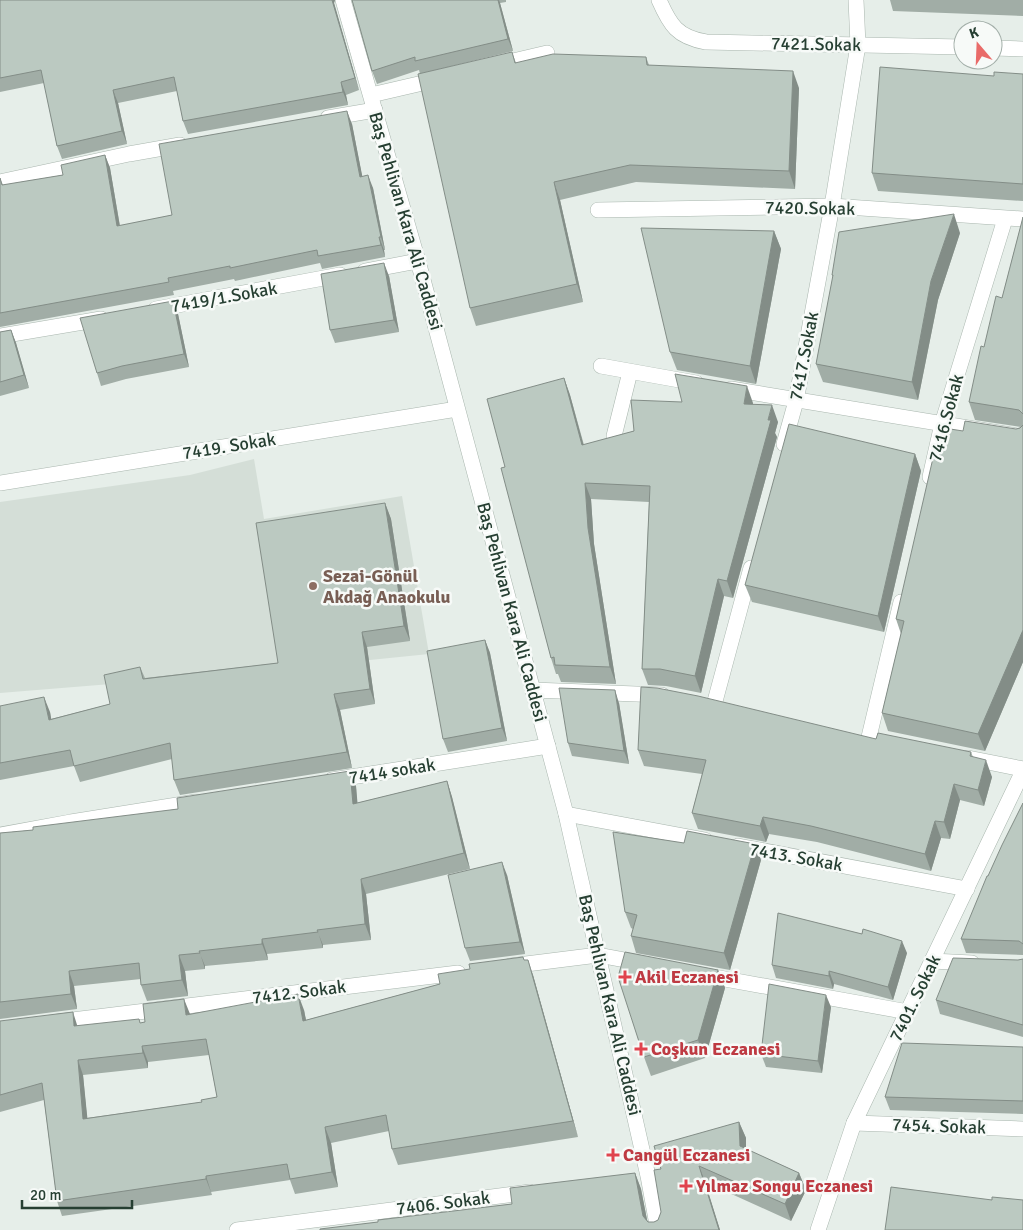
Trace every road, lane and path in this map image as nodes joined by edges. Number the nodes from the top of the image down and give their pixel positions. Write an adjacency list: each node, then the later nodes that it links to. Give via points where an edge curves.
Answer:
1 (343, 0): 11 (street, Baş Pehlivan Kara Ali Caddesi)
2 (659, 0): 4 (street, 7421.Sokak, via 673,28 693,40)
3 (856, 0): 4 (street, 7417.Sokak)
4 (858, 45): 5 (street, 7421.Sokak); 15 (street, 7417.Sokak)
5 (953, 47)
6 (1003, 48): 7 (street)
7 (1023, 49)
8 (547, 53): 9 (street)
9 (484, 68)
10 (456, 75): 11 (street)
11 (373, 102): 12 (street); 19 (street, Baş Pehlivan Kara Ali Caddesi)
12 (316, 120)
13 (198, 142): 14 (street)
14 (0, 182)
15 (832, 206): 16 (street, 7420.Sokak); 18 (street, 7420.Sokak); 25 (street, 7417.Sokak)
16 (598, 210)
17 (1023, 218): 18 (street, 7420.Sokak)
18 (1005, 219): 27 (street, 7416.Sokak)
19 (418, 261): 20 (street, 7419/1.Sokak); 26 (street, Baş Pehlivan Kara Ali Caddesi)
20 (144, 311)
21 (114, 316): 22 (street)
22 (0, 336)
23 (601, 366): 24 (street)
24 (630, 372): 25 (street); 28 (street)
25 (796, 400): 27 (street); 30 (street, 7417.Sokak)
26 (457, 409): 31 (street, 7419. Sokak); 35 (street, Baş Pehlivan Kara Ali Caddesi)
27 (942, 424): 29 (street); 32 (street, 7416.Sokak)
28 (614, 436)
29 (1023, 437)
30 (781, 458)
31 (0, 483)
32 (927, 490)
33 (755, 553): 37 (street, via 719,706)
34 (904, 585): 38 (street)
35 (533, 690): 36 (street); 39 (street, Baş Pehlivan Kara Ali Caddesi)
36 (672, 697)
37 (698, 702)
38 (869, 737)
39 (548, 746): 42 (street, 7414 sokak); 44 (street, Baş Pehlivan Kara Ali Caddesi)
40 (956, 755): 41 (street)
41 (1023, 770): 46 (street, 7401. Sokak)
42 (314, 783)
43 (207, 800): 45 (street)
44 (566, 814): 46 (street, 7413. Sokak); 47 (street, Baş Pehlivan Kara Ali Caddesi)
45 (0, 835)
46 (967, 888): 48 (street, 7401. Sokak)
47 (598, 955): 50 (street); 51 (street); 58 (street, Baş Pehlivan Kara Ali Caddesi)
48 (932, 961): 49 (street); 54 (street, 7401. Sokak)
49 (987, 963)
50 (656, 966)
51 (491, 968)
52 (471, 971): 55 (street, 7412. Sokak)
53 (685, 971): 54 (street)
54 (908, 1012): 56 (street, 7401. Sokak)
55 (41, 1023)
56 (854, 1123): 57 (street, 7454. Sokak); 63 (street, 7401. Sokak)
57 (1023, 1129)
58 (648, 1176): 59 (street); 62 (street, Baş Pehlivan Kara Ali Caddesi)
59 (629, 1179)
60 (541, 1190): 61 (street, 7406. Sokak)
61 (237, 1230)
62 (658, 1230)
63 (818, 1230)

